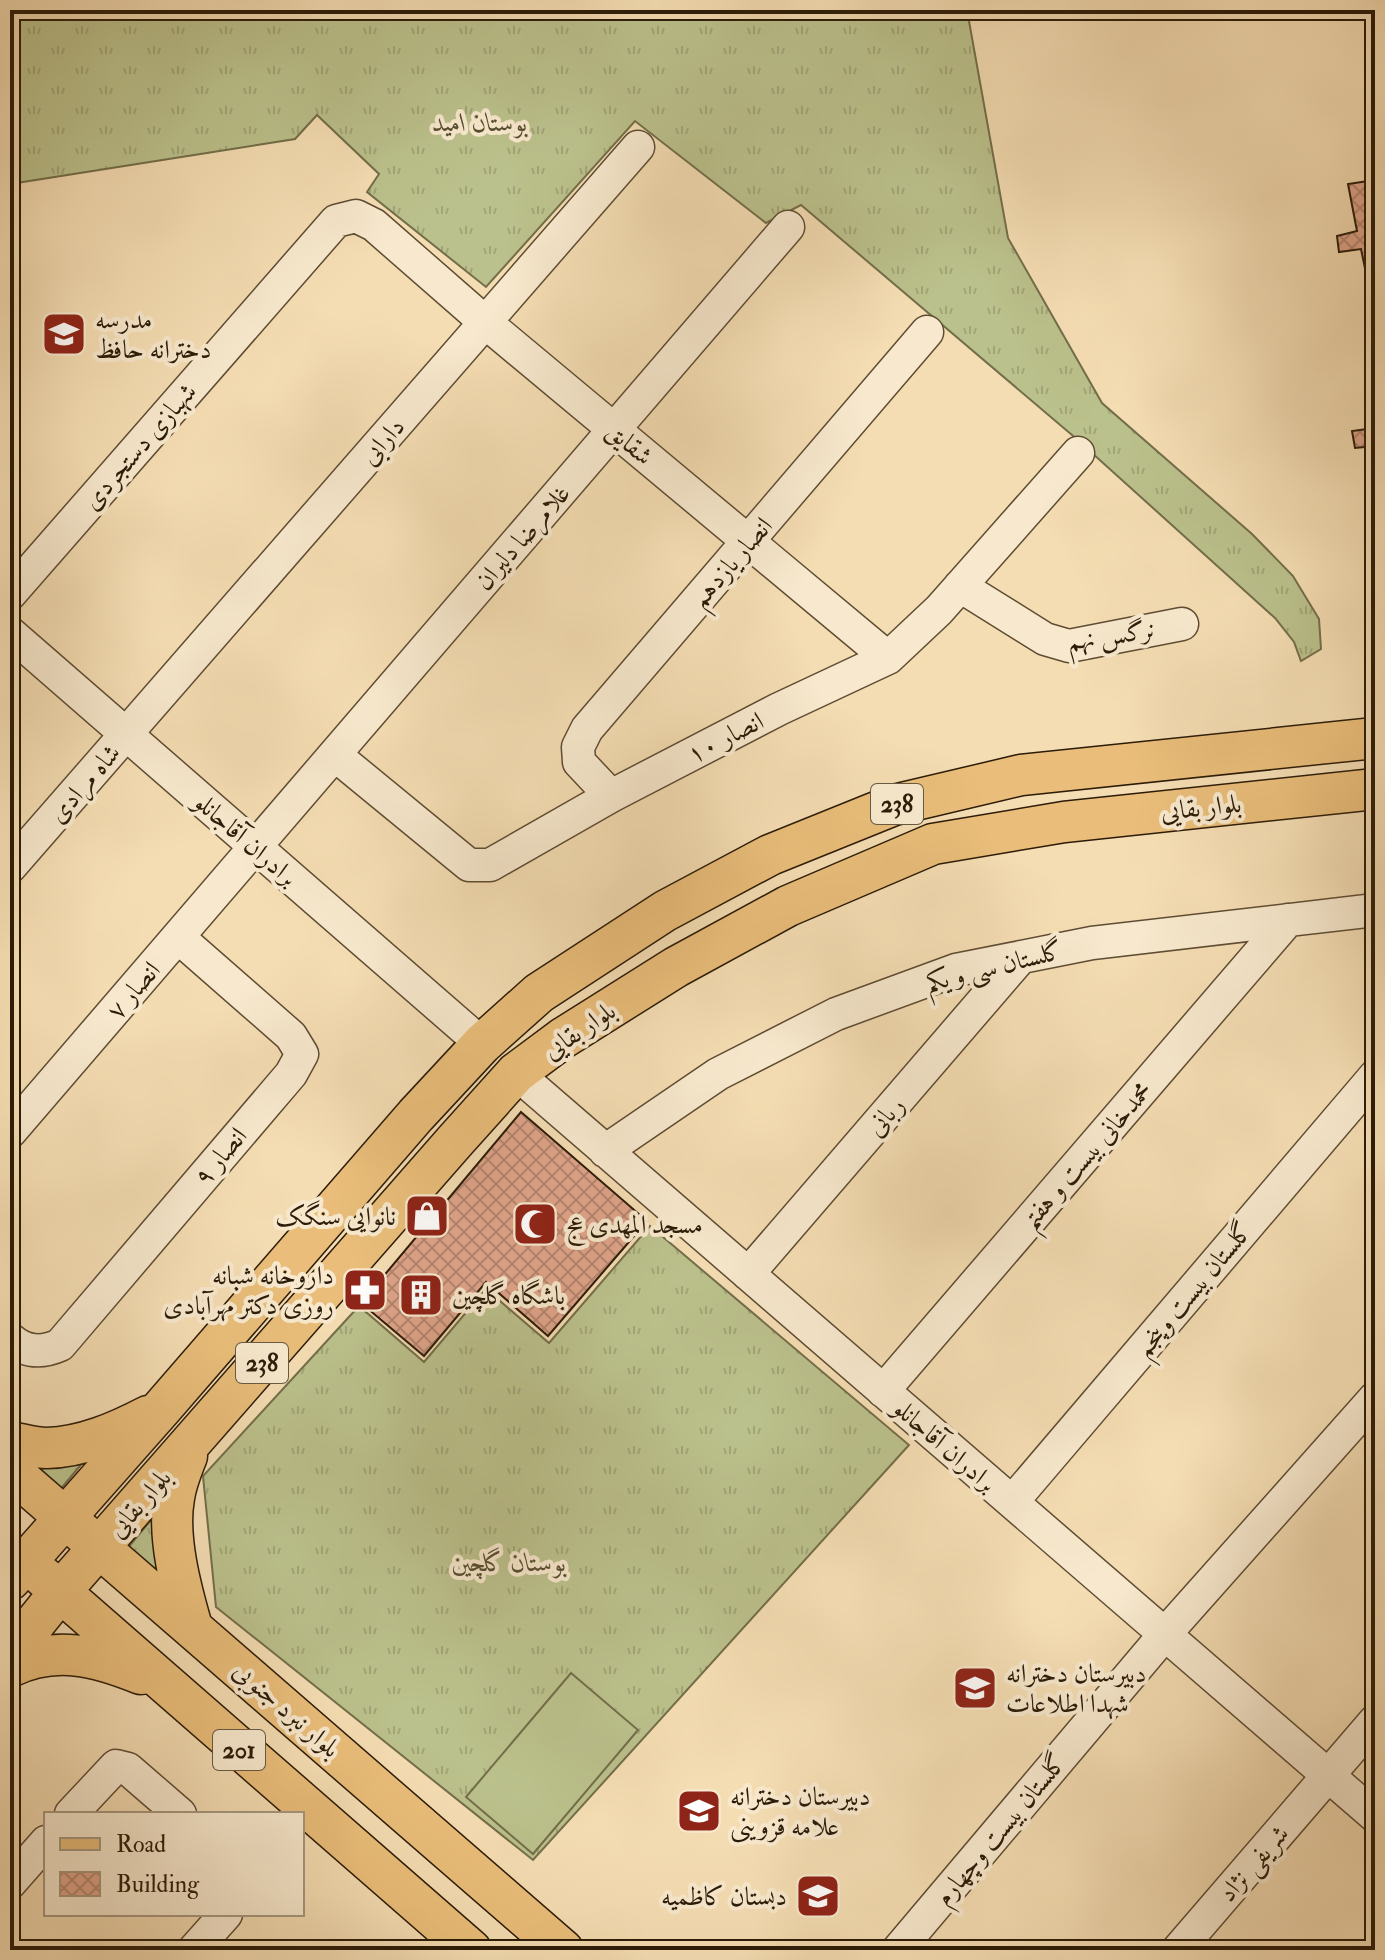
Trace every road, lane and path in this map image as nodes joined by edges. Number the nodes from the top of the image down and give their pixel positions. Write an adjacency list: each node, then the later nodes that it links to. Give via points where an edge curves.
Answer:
1 (638, 147): 4 (street, دارابی)
2 (374, 225): 4 (street, شقایق); 10 (street, شهبازی دستجردی, via 356,216 336,221)
3 (788, 227): 6 (street, غلامرضا دلیران)
4 (485, 322): 6 (street, شقایق); 14 (street, دارابی)
5 (927, 332): 8 (street, انصار یازدهم)
6 (614, 430): 8 (street, شقایق); 16 (street, غلامرضا دلیران)
7 (1078, 453): 9 (street, انصار ۱۰)
8 (748, 542): 13 (street, شقایق); 18 (street, انصار یازدهم, via 587,729 578,747 579,762)
9 (960, 586): 11 (street, نرگس نهم, via 1045,639 1069,646); 13 (street, انصار ۱۰)
10 (10, 594)
11 (1182, 624)
12 (10, 633): 14 (street, برادران آقاجانلو)
13 (888, 658): 18 (street, انصار ۱۰)
14 (126, 734): 19 (street, برادران آقاجانلو); 20 (street, شاه مرادی)
15 (1375, 738): 25 (main road, بلوار بقایی / 238, via 1021,775 894,805 770,855 665,911 539,993)
16 (335, 755): 18 (street, انصار ۱۰, via 469,865 490,865); 19 (street, غلامرضا دلیران)
17 (1375, 789): 26 (main road, بلوار بقایی / 238, via 1064,822 933,844 788,906 676,967)
18 (611, 796)
19 (256, 847): 23 (street, انصار ۷); 25 (street, برادران آقاجانلو)
20 (10, 867)
21 (1375, 910): 22 (street, گلستان سی و یکم)
22 (1288, 920): 24 (street, گلستان سی و یکم, via 1092,943); 32 (street, محمدخانی بیست و هفتم)
23 (178, 937): 28 (street, انصار ۷); 31 (street, انصار ۹, via 291,1036 302,1054 291,1074 60,1345 43,1352)
24 (1021, 957): 29 (street, گلستان سی و یکم, via 956,970 836,1014 718,1074); 30 (street, ربانی)
25 (482, 1044): 26 (main road); 34 (main road, بلوار بقایی / 238)
26 (516, 1073): 29 (street, برادران آقاجانلو); 35 (main road, بلوار بقایی / 238)
27 (1375, 1076): 38 (street, گلستان بیست وپنجم)
28 (10, 1132)
29 (605, 1151): 30 (street, برادران آقاجانلو)
30 (748, 1274): 32 (street, برادران آقاجانلو)
31 (10, 1339)
32 (883, 1391): 38 (street, برادران آقاجانلو)
33 (1375, 1398): 44 (street, گلستان بیست وچهارم)
34 (162, 1408): 36 (main road, via 94,1440 45,1448); 39 (main road, بلوار بقایی / 238)
35 (193, 1441): 40 (main road, بلوار بقایی / 238); 43 (main road, via 171,1519)
36 (10, 1442)
37 (10, 1470): 39 (main road, بلوار نبرد جنوبی / 201)
38 (1012, 1502): 44 (street, برادران آقاجانلو)
39 (67, 1518): 40 (main road, بلوار نبرد جنوبی / 201); 41 (main road, بلوار بقایی / 238)
40 (101, 1547): 42 (main road, بلوار بقایی / 238); 43 (main road, بلوار نبرد جنوبی / 201)
41 (15, 1563): 42 (main road, 201)
42 (59, 1593): 45 (main road, بلوار بقایی / 238); 47 (main road, 201)
43 (192, 1627): 58 (main road, بلوار نبرد جنوبی / 201)
44 (1165, 1634): 49 (street, برادران آقاجانلو); 59 (street, گلستان بیست وچهارم)
45 (10, 1654)
46 (10, 1667): 47 (main road, via 41,1656 89,1656)
47 (168, 1688): 57 (main road, 201)
48 (1375, 1721): 49 (street, شریفی نژاد)
49 (1328, 1776): 52 (street, برادران آقاجانلو); 60 (street, شریفی نژاد)
50 (73, 1812): 51 (street, via 116,1766 128,1769)
51 (178, 1812)
52 (1375, 1816)
53 (44, 1844): 54 (street)
54 (10, 1883)
55 (224, 1916): 56 (street)
56 (194, 1950)
57 (471, 1950)
58 (563, 1950)
59 (898, 1950)
60 (1178, 1950)

